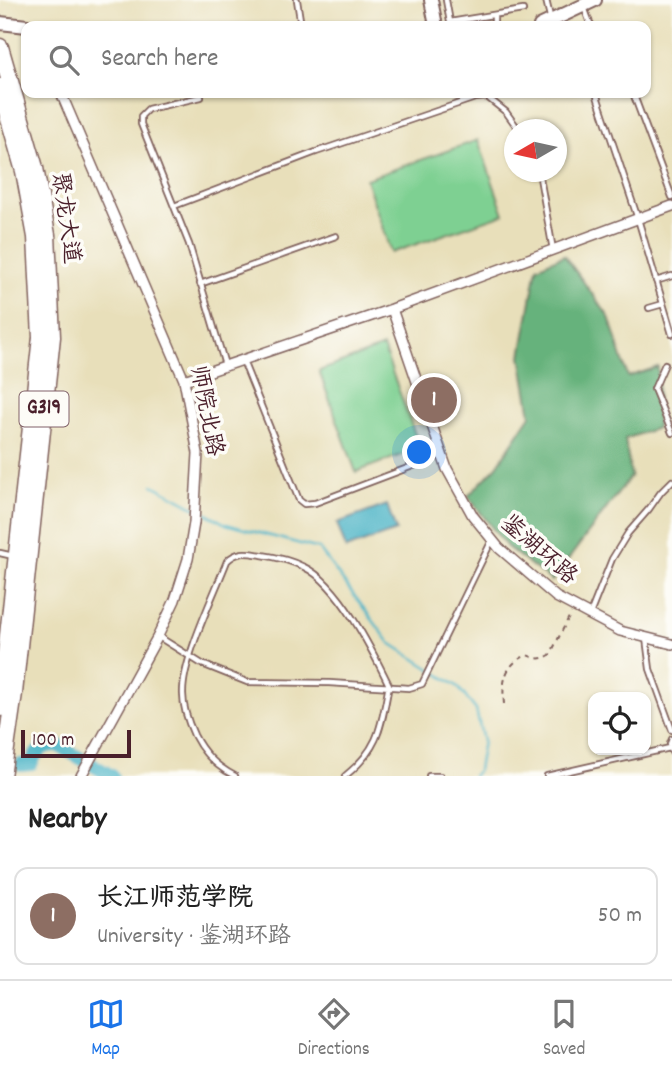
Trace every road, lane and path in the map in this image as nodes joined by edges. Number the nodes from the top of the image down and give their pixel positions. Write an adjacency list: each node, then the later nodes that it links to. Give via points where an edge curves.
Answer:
1 (297, 0): 9 (lane)
2 (423, 0): 10 (street)
3 (431, 0): 11 (street)
4 (446, 0): 12 (lane)
5 (546, 0): 15 (lane)
6 (589, 3): 16 (street); 17 (lane)
7 (523, 10): 8 (lane)
8 (494, 15): 13 (lane); 14 (lane)
9 (300, 21)
10 (426, 21)
11 (435, 21)
12 (450, 21)
13 (465, 21)
14 (494, 21)
15 (546, 21)
16 (552, 21)
17 (591, 21)
18 (0, 23): 19 (street)
19 (21, 25)
20 (0, 47): 66 (highway, 聚龙大道 / G319, via 38,181 47,235 52,337)
21 (0, 87): 52 (highway, 聚龙大道 / G319, via 24,171 36,237 41,337)
22 (63, 98): 46 (street, 师院北路)
23 (197, 98): 31 (lane, via 148,109 141,116)
24 (475, 98): 31 (lane)
25 (489, 98): 28 (lane)
26 (598, 98): 33 (lane)
27 (635, 98): 30 (lane)
28 (511, 119)
29 (541, 182): 35 (lane)
30 (672, 197)
31 (174, 206): 38 (lane)
32 (672, 206): 33 (street)
33 (638, 219): 35 (street); 37 (lane)
34 (336, 236): 38 (lane)
35 (553, 251): 41 (street)
36 (672, 276): 37 (lane)
37 (656, 281): 39 (lane)
38 (200, 284): 45 (lane)
39 (663, 304): 40 (lane); 42 (lane)
40 (649, 308)
41 (392, 309): 43 (street); 48 (street, 鉴湖环路)
42 (672, 334)
43 (243, 360): 45 (street); 48 (lane, via 304,504)
44 (665, 364): 47 (lane, via 654,389)
45 (225, 366): 46 (street)
46 (184, 380): 55 (street, 师院北路, via 198,453 194,523 175,600)
47 (672, 433)
48 (442, 455): 50 (street, 鉴湖环路, via 473,516)
49 (672, 481): 54 (lane, via 628,533)
50 (492, 539): 53 (street, 鉴湖环路, via 556,597); 59 (lane, via 422,684 409,688)
51 (0, 554): 52 (lane)
52 (17, 556): 60 (highway, 聚龙大道 / G319)
53 (574, 606): 54 (street, 鉴湖环路); 61 (path, via 550,655 535,659 527,654 505,672)
54 (589, 614): 56 (street, 鉴湖环路, via 620,631)
55 (158, 636): 58 (lane); 67 (street, 师院北路)
56 (646, 638): 57 (street, 鉴湖环路); 63 (lane, via 650,668)
57 (672, 644)
58 (190, 657): 59 (lane, via 247,682); 59 (lane, via 227,561 243,552 306,567 328,585 357,625); 68 (lane, via 183,679 186,717 199,745 220,769)
59 (389, 685): 69 (lane, via 376,742)
60 (1, 691): 62 (highway, 聚龙大道 / G319)
61 (504, 704)
62 (0, 708)
63 (672, 730)
64 (672, 740): 65 (lane)
65 (671, 750): 72 (lane)
66 (2, 776)
67 (81, 776)
68 (235, 776)
69 (345, 776)
70 (429, 776): 71 (lane)
71 (440, 776)
72 (547, 776)

